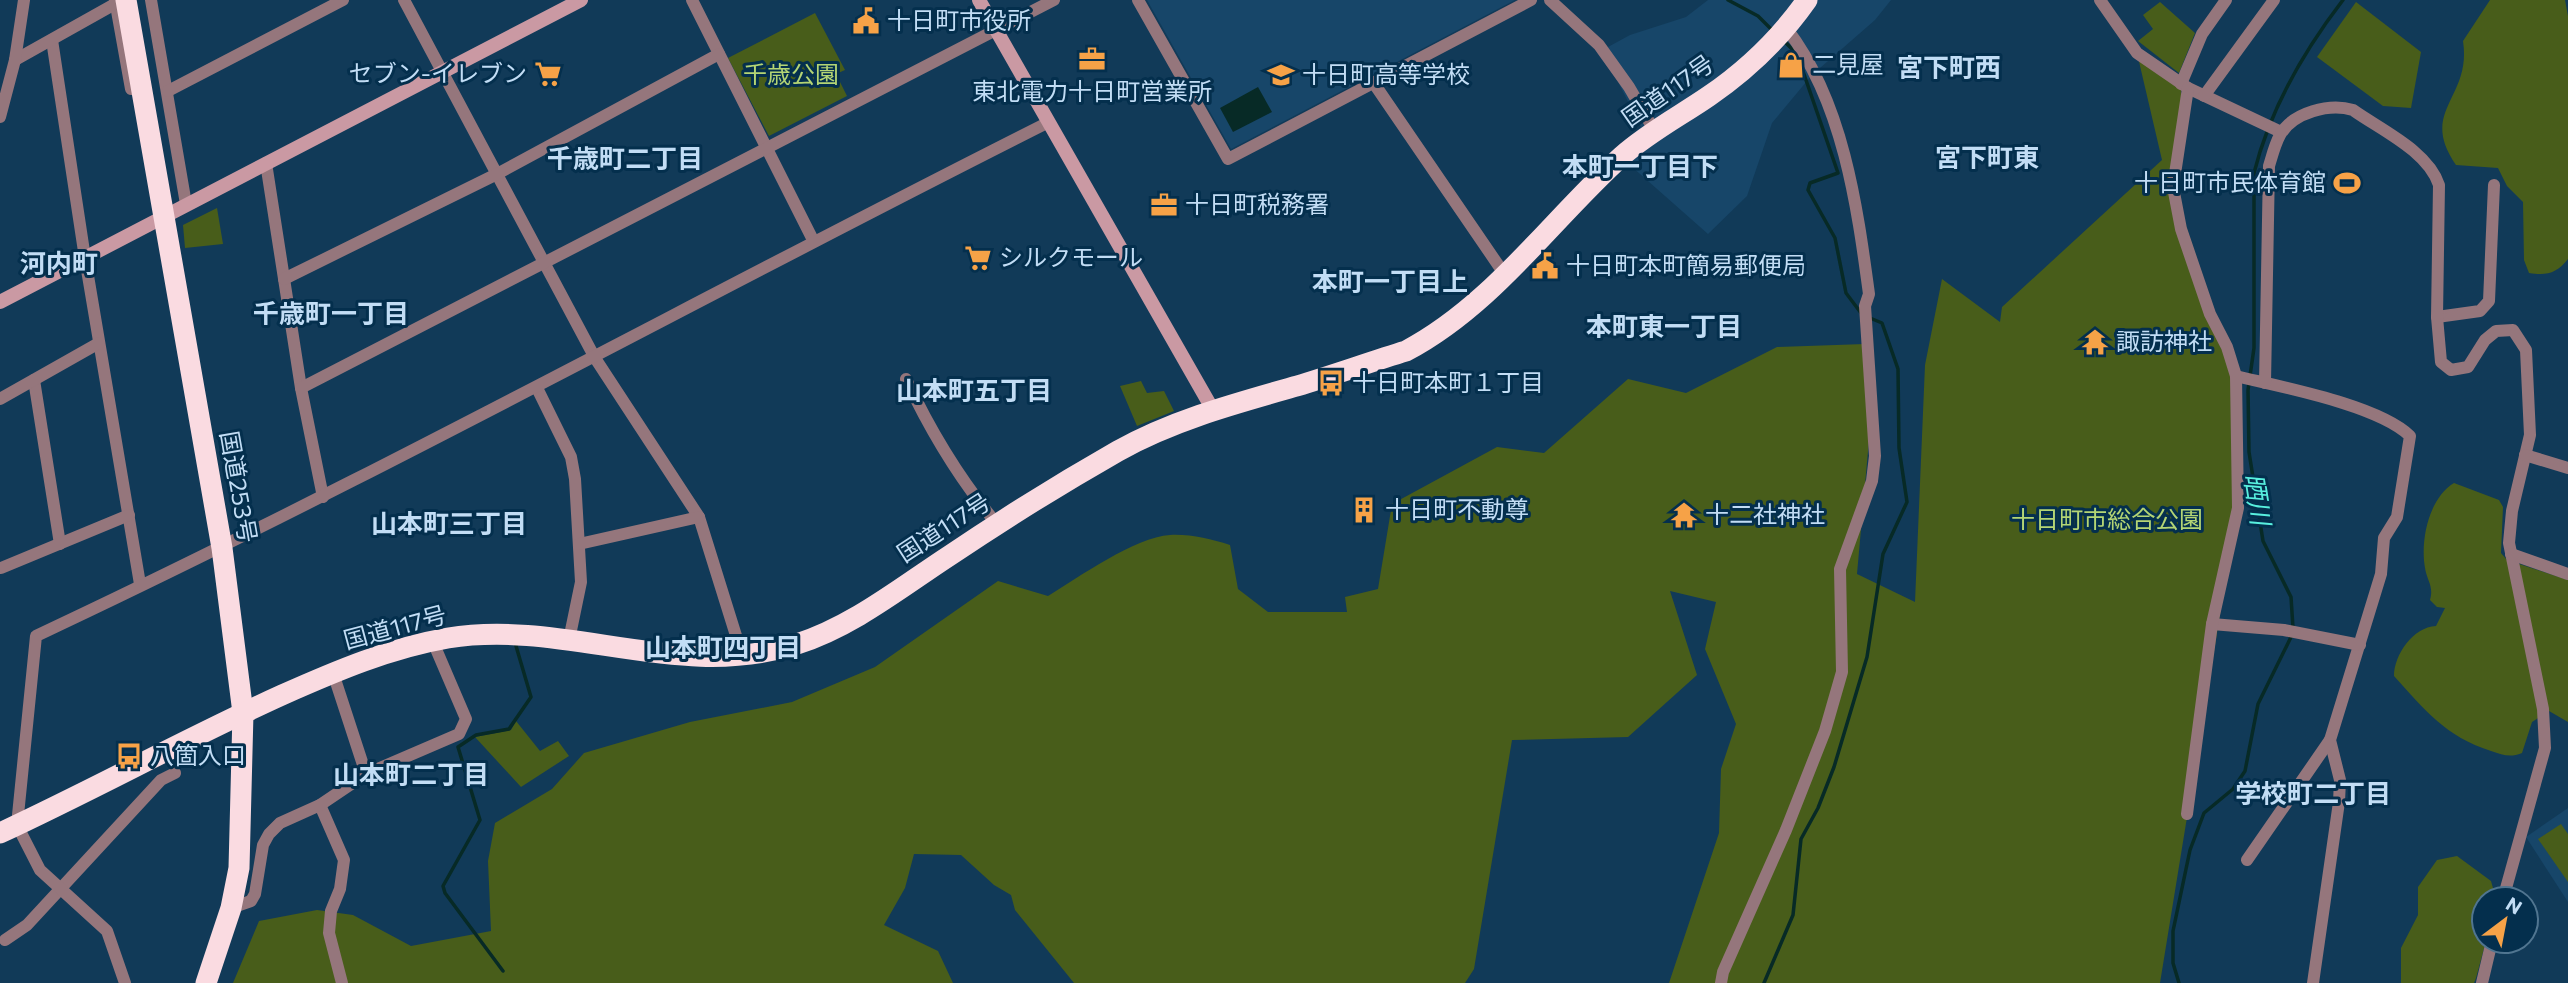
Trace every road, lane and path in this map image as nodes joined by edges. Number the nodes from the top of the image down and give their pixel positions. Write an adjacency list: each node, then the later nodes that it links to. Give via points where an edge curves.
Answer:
1 (24, 0): 21 (street)
2 (151, 0): 25 (street)
3 (343, 0): 25 (street)
4 (404, 0): 22 (street)
5 (581, 0): 22 (street)
6 (692, 0): 20 (street)
7 (979, 0): 18 (street)
8 (1054, 0): 18 (street)
9 (1138, 0): 23 (street, via 1228,159)
10 (1531, 0): 23 (street)
11 (1550, 0): 29 (street, via 1598,45)
12 (1807, 0): 17 (highway, 国道117号)
13 (2100, 0): 24 (street, via 2137,53)
14 (2225, 0): 24 (street, via 2202,34)
15 (2274, 0): 26 (street)
16 (120, 1): 19 (street); 36 (highway, 国道253号)
17 (1787, 29): 29 (highway, 国道117号, via 1710,96); 89 (street, via 1820,84 1852,184 1869,294 1865,306 1875,456 1872,481 1840,569 1842,672 1825,731)
18 (996, 30): 28 (street); 31 (street)
19 (52, 40): 21 (street); 38 (street)
20 (719, 54): 31 (street); 33 (street)
21 (15, 60): 27 (street)
22 (442, 72): 32 (street); 33 (street)
23 (1373, 82): 40 (street)
24 (2185, 86): 26 (street); 46 (street, via 2173,187 2188,252)
25 (167, 92): 35 (street)
26 (2204, 96): 30 (street)
27 (0, 117)
28 (1049, 122): 37 (street); 53 (street)
29 (1654, 130): 40 (highway, 国道117号)
30 (2278, 131): 43 (street, via 2313,110 2342,107 2415,154 2436,174); 49 (street, via 2269,166)
31 (767, 148): 37 (street); 39 (street)
32 (266, 163): 35 (street); 41 (street)
33 (497, 173): 39 (street); 41 (street)
34 (2494, 185): 43 (street, via 2489,300 2480,311)
35 (186, 204): 36 (street)
36 (160, 218): 38 (street); 62 (highway, 国道253号)
37 (813, 240): 45 (street)
38 (85, 258): 42 (street); 44 (street)
39 (545, 262): 45 (street); 50 (street)
40 (1505, 275): 53 (highway, 国道117号, via 1434,336 1406,351)
41 (284, 279): 50 (street)
42 (0, 302)
43 (2437, 317): 54 (street, via 2441,362 2451,370 2468,366 2496,331 2513,330 2526,350 2530,435)
44 (99, 344): 48 (street); 57 (street)
45 (595, 358): 51 (street); 58 (street)
46 (2236, 376): 49 (street); 67 (street, via 2238,508)
47 (906, 379): 59 (street, via 931,432)
48 (34, 380): 52 (street); 60 (street)
49 (2264, 383): 70 (street, via 2363,412 2400,426 2410,436 2397,517 2384,538 2381,574)
50 (301, 388): 56 (street)
51 (537, 388): 56 (street); 61 (street, via 571,457)
52 (0, 398)
53 (1213, 410): 59 (highway, 国道117号, via 1122,449)
54 (2525, 455): 55 (street); 63 (street, via 2512,511)
55 (2568, 468)
56 (323, 497): 62 (street)
57 (129, 516): 60 (street); 66 (street)
58 (699, 517): 61 (street); 71 (street)
59 (997, 524): 71 (highway, 国道117号, via 855,618 798,643)
60 (60, 544): 64 (street)
61 (579, 544): 68 (street, via 581,582)
62 (222, 548): 66 (street); 73 (highway, 国道253号)
63 (2511, 554): 65 (street); 81 (street, via 2543,709 2544,748)
64 (1, 568)
65 (2568, 574)
66 (140, 584): 79 (street, via 36,636)
67 (2212, 624): 70 (street, via 2284,629); 78 (street)
68 (569, 640): 69 (highway, 国道117号, via 487,634); 71 (highway, 国道117号, via 685,658)
69 (433, 642): 72 (highway, 国道117号); 76 (street, via 466,719 464,729)
70 (2360, 645): 74 (street)
71 (743, 658)
72 (333, 673): 73 (highway, 国道117号); 76 (street)
73 (243, 713): 79 (highway, 国道117号); 83 (highway, 国道253号, via 242,820)
74 (2330, 740): 80 (street); 90 (street, via 2340,780 2339,802)
75 (175, 773): 82 (street, via 161,780)
76 (366, 774): 77 (street)
77 (320, 805): 83 (street, via 281,823 269,834 255,894 251,901); 88 (street, via 344,860 329,933)
78 (2187, 814)
79 (8, 829): 82 (street)
80 (2246, 860)
81 (2507, 885)
82 (59, 891): 84 (street, via 27,925); 86 (street, via 107,931)
83 (231, 908): 87 (highway, 国道253号)
84 (5, 940)
85 (2488, 955): 91 (street)
86 (125, 983)
87 (206, 983)
88 (342, 983)
89 (1721, 983)
90 (2313, 983)
91 (2482, 983)

